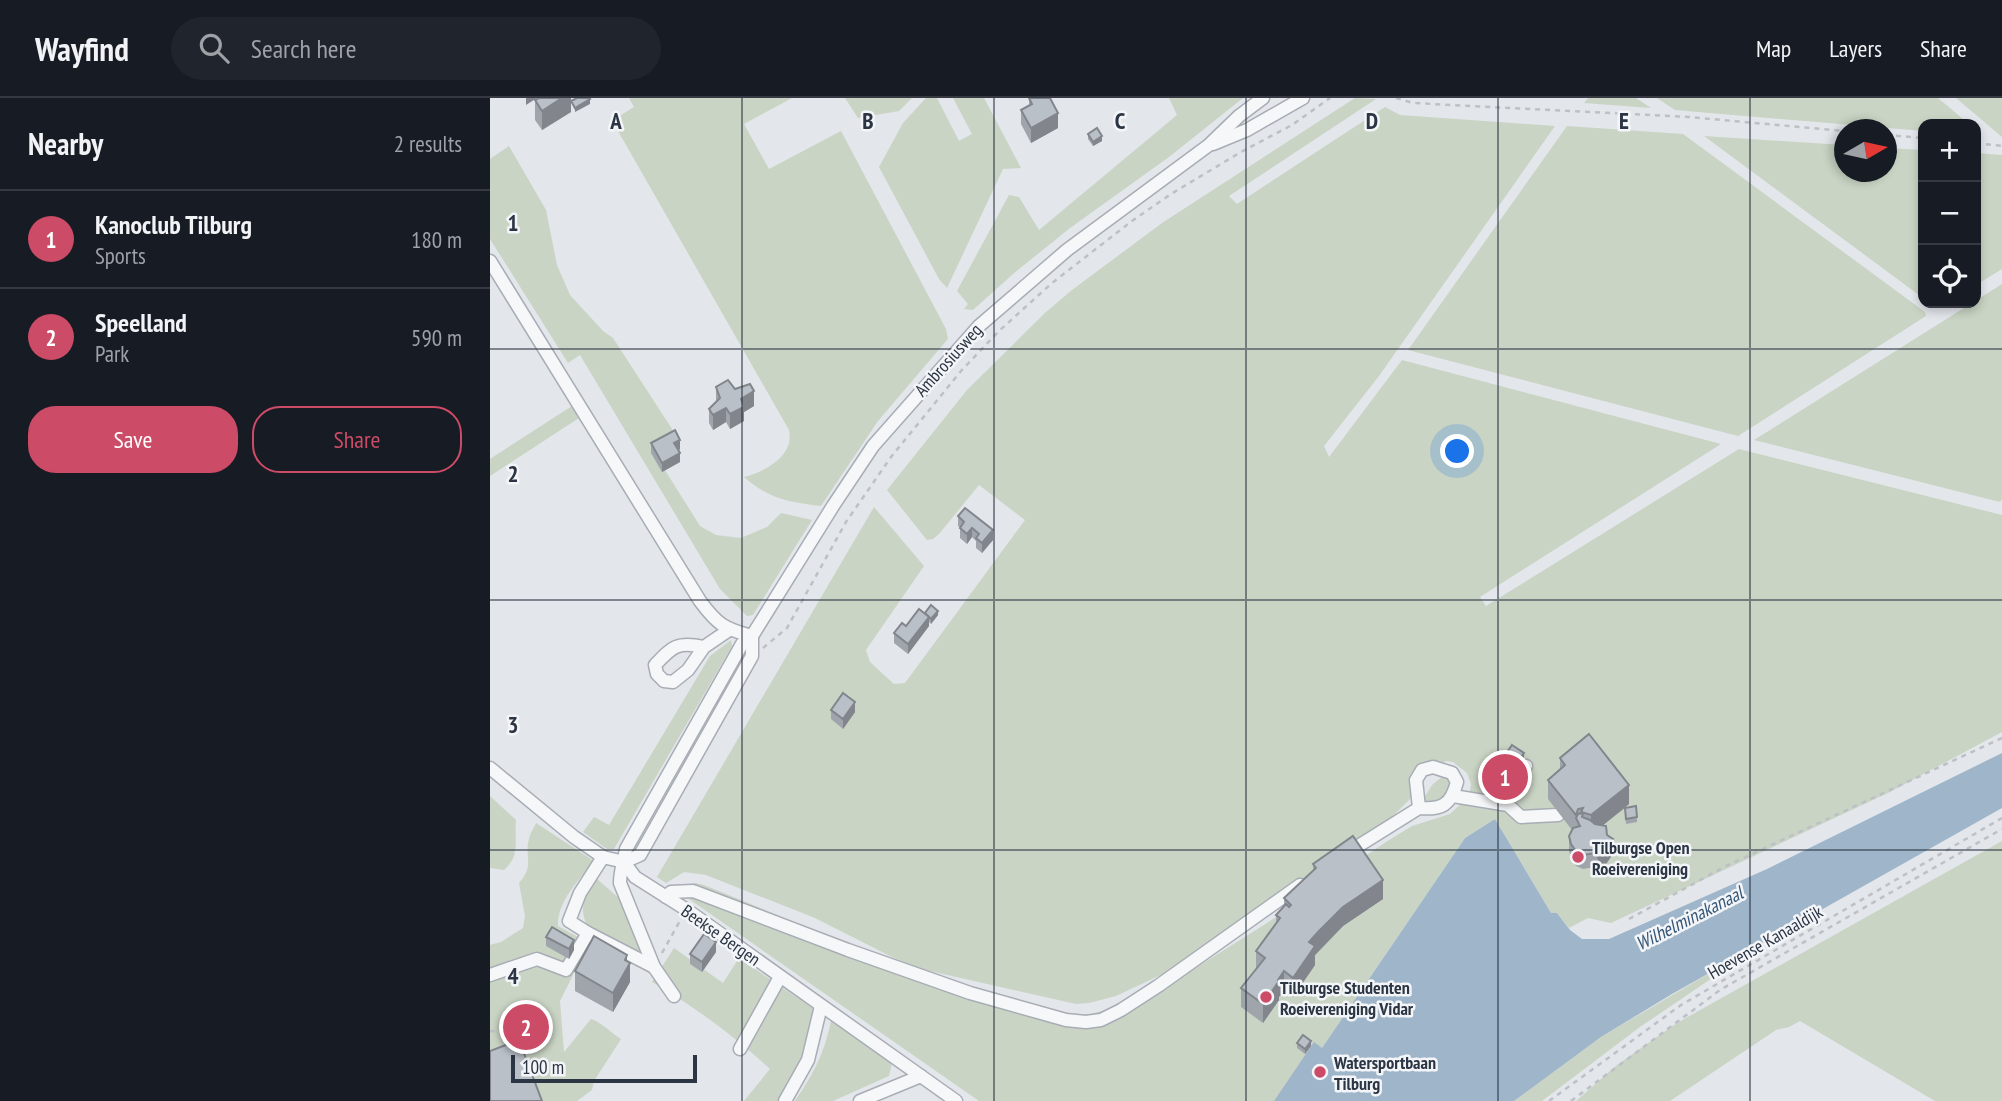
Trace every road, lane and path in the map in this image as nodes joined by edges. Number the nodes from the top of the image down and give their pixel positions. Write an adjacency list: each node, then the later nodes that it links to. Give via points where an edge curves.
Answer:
1 (1263, 98): 9 (street, Ambrosiusweg)
2 (1303, 98): 9 (street, Ambrosiusweg, via 1247,130)
3 (1330, 98): 15 (path, via 1132,221 999,331 891,457 846,522 787,628)
4 (1396, 98): 5 (path, via 1413,103 1689,117)
5 (1834, 130)
6 (1897, 136): 7 (path)
7 (1918, 138)
8 (1981, 144): 10 (path)
9 (1209, 145): 13 (street, Ambrosiusweg, via 1067,250 979,326 873,446)
10 (2002, 146)
11 (490, 261): 12 (street, via 700,601 715,621)
12 (729, 630): 13 (street); 14 (street)
13 (752, 636): 15 (street); 27 (street, Ambrosiusweg, via 742,644 721,680 626,849)
14 (704, 647)
15 (752, 656): 27 (street, via 640,855)
16 (2002, 738): 31 (path, via 1726,866)
17 (1526, 766): 20 (street)
18 (490, 768): 26 (street)
19 (1453, 796): 20 (street); 21 (street, via 1444,806); 21 (street, via 1457,782 1452,774 1433,767 1422,770 1416,780)
20 (1502, 804): 22 (street, via 1521,817)
21 (1419, 808): 25 (street)
22 (1558, 815)
23 (2002, 818): 45 (path, Hoevense Kanaaldijk, via 1681,1005)
24 (2002, 829): 46 (path, via 1720,990)
25 (1340, 857)
26 (603, 858): 27 (street); 32 (street, via 580,893 569,921)
27 (624, 862): 29 (street, Beekse Bergen, via 635,877); 33 (street, via 620,883)
28 (1307, 880): 29 (street, via 1121,1010 1086,1022 970,993 693,891 671,892)
29 (666, 897): 30 (street, Beekse Bergen)
30 (687, 910): 33 (path); 35 (street, Beekse Bergen)
31 (1629, 919)
32 (588, 933): 33 (street); 34 (street, via 566,970 537,959)
33 (654, 967): 36 (street)
34 (490, 975)
35 (780, 977): 37 (street, Beekse Bergen); 40 (street)
36 (674, 996)
37 (821, 1006): 41 (street, Beekse Bergen); 42 (street, via 808,1060)
38 (490, 1031): 39 (path, via 517,1032 524,1037 533,1034)
39 (539, 1040)
40 (740, 1049)
41 (921, 1076): 43 (street); 44 (street, Beekse Bergen)
42 (785, 1101)
43 (860, 1101)
44 (956, 1101)
45 (1549, 1101)
46 (1571, 1101)

